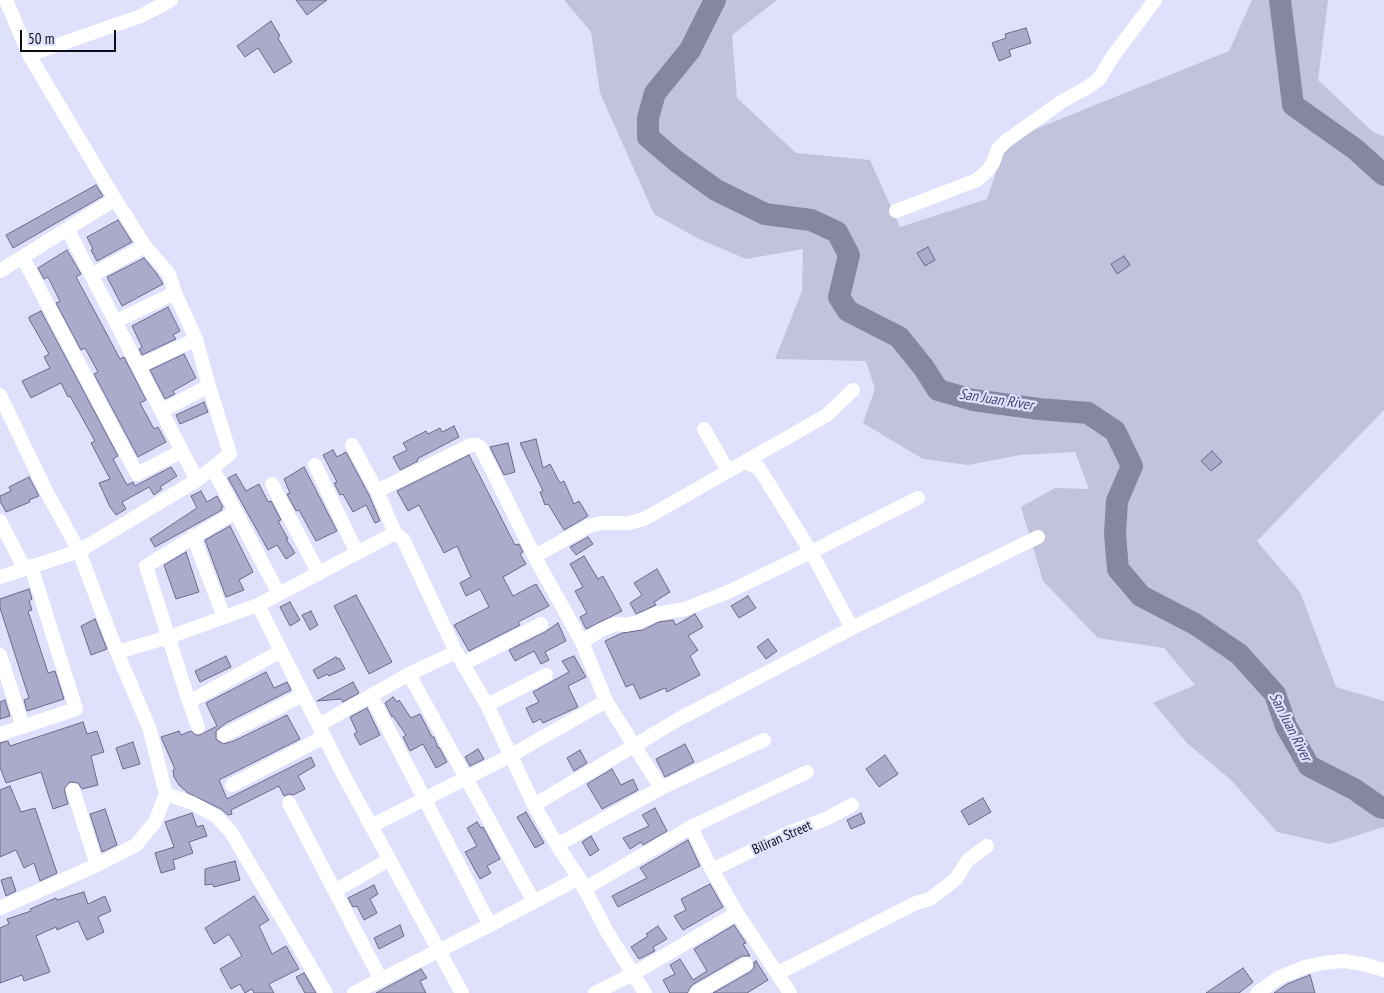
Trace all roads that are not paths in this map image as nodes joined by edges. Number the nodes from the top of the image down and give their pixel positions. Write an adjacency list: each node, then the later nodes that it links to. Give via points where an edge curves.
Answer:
1 (6, 0): 4 (street)
2 (170, 0): 4 (street, via 141,16)
3 (1155, 0): 6 (street, via 1099,79 1006,141 998,149 993,163 977,180)
4 (30, 55): 5 (street)
5 (115, 199): 7 (street); 8 (street)
6 (896, 212)
7 (68, 230): 9 (street); 11 (street)
8 (145, 246): 11 (street); 12 (street, via 169,274)
9 (24, 258): 10 (street); 22 (street, via 137,474)
10 (0, 272)
11 (92, 275): 13 (street)
12 (175, 292): 13 (street); 14 (street)
13 (116, 321): 15 (street)
14 (196, 339): 15 (street); 16 (street)
15 (139, 366): 19 (street)
16 (208, 386): 19 (street); 25 (street, via 230,454)
17 (853, 390): 23 (street, via 827,415)
18 (0, 395): 36 (street, via 45,490)
19 (161, 410): 22 (street)
20 (704, 429): 26 (street)
21 (352, 445): 29 (street)
22 (182, 451): 27 (street)
23 (745, 462): 26 (street); 37 (street, via 760,468)
24 (315, 465): 38 (street)
25 (213, 469): 27 (street); 31 (street)
26 (728, 472): 39 (street, via 644,519 589,526)
27 (197, 480): 36 (street)
28 (272, 484): 41 (street)
29 (376, 491): 33 (street); 39 (street, via 477,445)
30 (918, 498): 37 (street)
31 (235, 512): 34 (street); 43 (street)
32 (0, 521): 40 (street)
33 (395, 533): 38 (street); 53 (street, via 403,539)
34 (193, 536): 45 (street); 48 (street, via 146,566)
35 (1038, 537): 47 (street)
36 (79, 551): 40 (street); 51 (street)
37 (811, 552): 47 (street); 49 (street, via 685,609 656,614 639,622 616,624)
38 (357, 553): 41 (street)
39 (535, 556): 49 (street)
40 (28, 567): 42 (street); 62 (street, via 76,709)
41 (319, 574): 43 (street)
42 (0, 577)
43 (279, 594): 44 (street)
44 (258, 605): 45 (street); 50 (street)
45 (224, 617): 48 (street)
46 (541, 624): 53 (street)
47 (852, 628): 67 (street)
48 (169, 637): 51 (street); 59 (street)
49 (582, 642): 58 (street)
50 (282, 651): 56 (street); 59 (street)
51 (117, 652): 74 (street, via 150,730)
52 (0, 655): 62 (street)
53 (459, 658): 54 (street); 60 (street)
54 (409, 674): 57 (street); 70 (street)
55 (546, 675): 60 (street)
56 (304, 695): 63 (street); 65 (street)
57 (371, 696): 63 (street); 75 (street)
58 (606, 701): 67 (street); 68 (street)
59 (189, 702): 61 (street)
60 (487, 705): 68 (street)
61 (198, 726)
62 (23, 727): 64 (street)
63 (321, 731): 71 (street); 79 (street)
64 (0, 734)
65 (224, 735)
66 (764, 740): 72 (street)
67 (635, 745): 72 (street); 77 (street)
68 (510, 756): 70 (street); 77 (street)
69 (807, 772): 80 (street)
70 (466, 778): 75 (street); 88 (street)
71 (232, 785)
72 (661, 788): 81 (street)
73 (73, 790): 84 (street)
74 (166, 794): 84 (street, via 155,822 136,845); 98 (street, via 217,817 231,832)
75 (424, 800): 79 (street); 91 (street)
76 (289, 803): 87 (street)
77 (534, 805): 81 (street)
78 (852, 805): 85 (street, Biliran Street)
79 (371, 826): 83 (street)
80 (691, 827): 85 (street); 86 (street)
81 (557, 845): 86 (street)
82 (987, 846): 95 (street, via 968,860 956,879 930,899 916,903)
83 (388, 860): 87 (street); 92 (street)
84 (97, 865): 89 (street)
85 (712, 870): 90 (street)
86 (581, 883): 88 (street); 96 (street)
87 (335, 891): 97 (street)
88 (534, 902): 91 (street)
89 (0, 908)
90 (737, 913): 95 (street); 96 (street)
91 (490, 925): 92 (street)
92 (439, 950): 97 (street); 100 (street)
93 (746, 964): 103 (street)
94 (1384, 970): 105 (street, via 1364,964 1323,963 1280,977)
95 (778, 973): 104 (street)
96 (633, 974): 101 (street); 102 (street)
97 (381, 980): 99 (street)
98 (326, 993)
99 (354, 993)
100 (462, 993)
101 (595, 993)
102 (645, 993)
103 (696, 993)
104 (790, 993)
105 (1257, 993)

